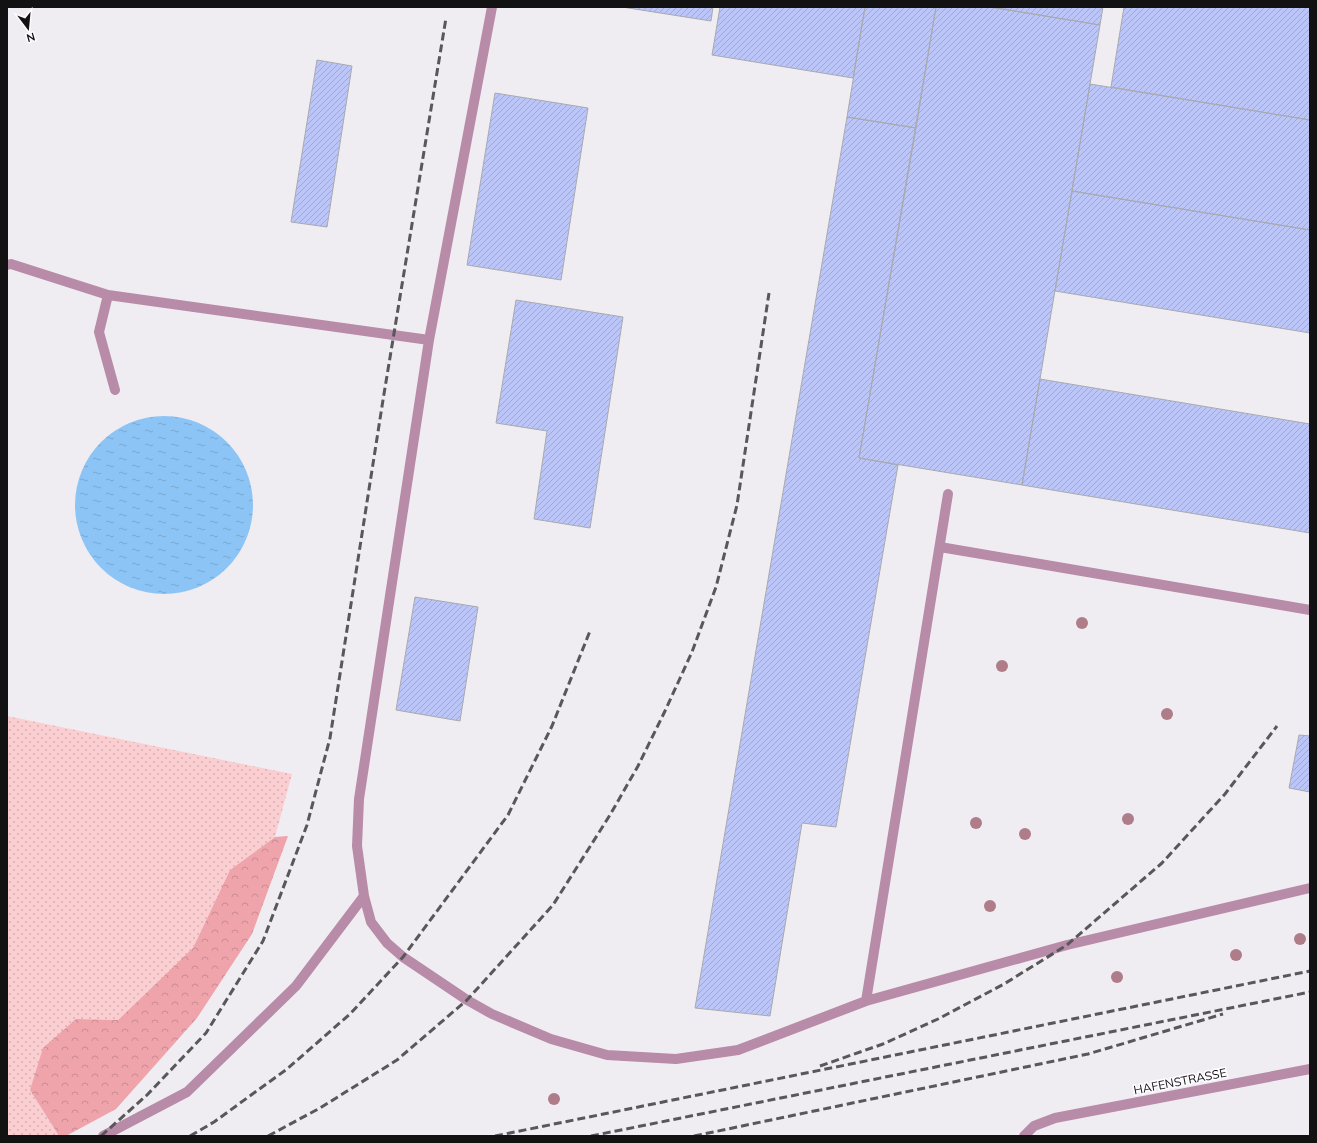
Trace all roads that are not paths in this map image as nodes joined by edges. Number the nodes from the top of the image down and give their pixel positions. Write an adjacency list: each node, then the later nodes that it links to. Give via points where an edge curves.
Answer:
1 (492, 7): 4 (street)
2 (7, 265): 3 (street, via 11,264)
3 (108, 295): 4 (street); 5 (street, via 99,332)
4 (429, 340): 10 (street, via 358,799 357,846)
5 (115, 390)
6 (948, 494): 7 (street)
7 (940, 547): 8 (street); 11 (street)
8 (1310, 610)
9 (1310, 888): 11 (street, via 1067,945)
10 (364, 896): 11 (street, via 371,922 403,958 492,1014 551,1039 607,1056 676,1059 738,1050); 13 (street, via 296,986 187,1092)
11 (866, 1001)
12 (1310, 1069): 14 (street, HAFENSTRASSE, via 1055,1118 1034,1126)
13 (103, 1136)
14 (1024, 1136)

